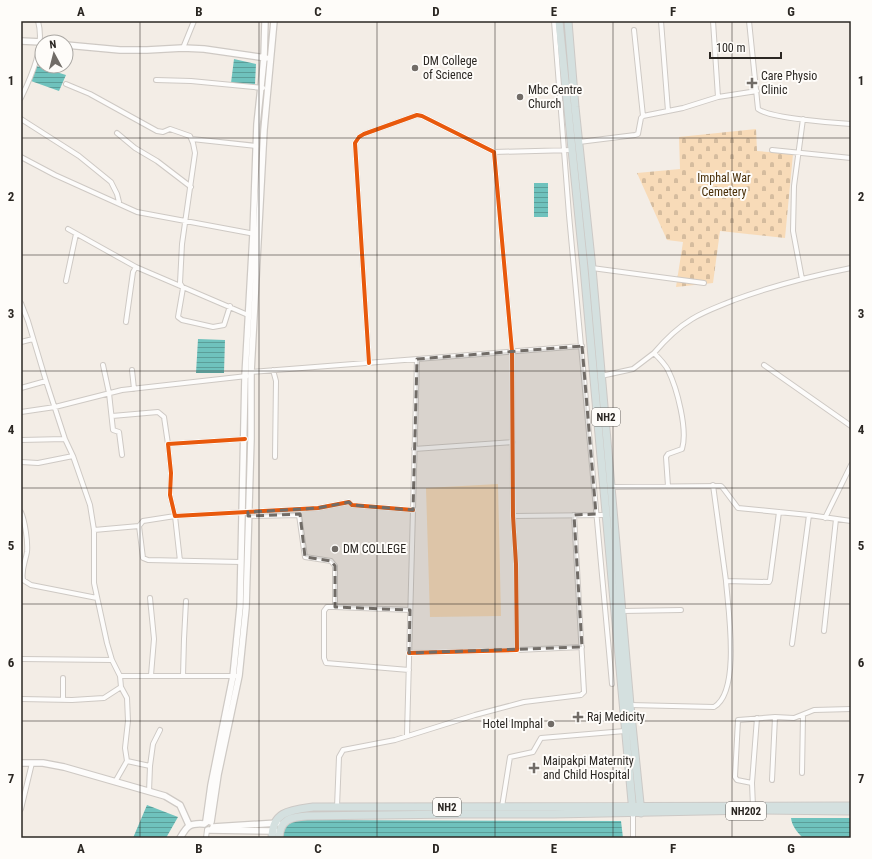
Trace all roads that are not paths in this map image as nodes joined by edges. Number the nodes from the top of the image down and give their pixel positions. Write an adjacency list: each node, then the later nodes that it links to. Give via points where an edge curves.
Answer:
1 (38, 21): 12 (street)
2 (194, 21): 16 (street)
3 (265, 21): 17 (main road)
4 (274, 21): 18 (main road)
5 (554, 21): 36 (street)
6 (559, 21): 36 (highway, NH2)
7 (568, 21): 34 (highway, NH2)
8 (661, 21): 27 (street)
9 (713, 21): 25 (street)
10 (749, 21): 24 (street)
11 (634, 30): 28 (street)
12 (40, 34)
13 (21, 40): 14 (main road)
14 (34, 41)
15 (74, 45): 16 (main road, via 120,50)
16 (183, 48): 17 (main road, via 217,50)
17 (264, 58): 18 (main road); 22 (main road)
18 (271, 58): 23 (main road)
19 (34, 67): 26 (street)
20 (156, 80): 22 (street)
21 (66, 84): 33 (street, via 90,94 157,131 170,129 187,134)
22 (261, 88): 23 (street); 35 (main road)
23 (268, 88): 47 (main road)
24 (757, 91): 25 (street); 30 (street, via 757,104 761,112)
25 (718, 97): 27 (street)
26 (21, 98)
27 (668, 111): 28 (street)
28 (643, 116): 34 (street, via 638,134)
29 (21, 119): 43 (street, via 79,156 111,182)
30 (803, 120): 31 (street); 39 (street)
31 (851, 124)
32 (117, 133): 42 (street)
33 (192, 139): 35 (street); 42 (street, via 194,153)
34 (579, 142): 49 (highway, NH2)
35 (257, 146): 47 (main road)
36 (568, 150): 38 (street); 61 (street); 72 (highway, NH2)
37 (772, 150): 39 (street)
38 (494, 152): 62 (street); 65 (street, via 419,115 364,134 357,139 356,165)
39 (799, 152): 41 (street); 51 (street, via 794,186 793,232)
40 (21, 157): 43 (street, via 55,175)
41 (851, 158)
42 (191, 187): 44 (street)
43 (119, 202): 44 (street, via 137,212)
44 (186, 221): 47 (street); 54 (street, via 180,280)
45 (68, 229): 46 (street)
46 (76, 234): 48 (street); 52 (street)
47 (256, 235): 57 (main road); 70 (main road)
48 (136, 267): 54 (street); 58 (street, via 133,272)
49 (592, 268): 53 (street); 71 (highway, NH2)
50 (851, 268): 51 (street)
51 (802, 279): 63 (street, via 762,290 693,318 666,339)
52 (66, 281)
53 (704, 283)
54 (183, 288): 56 (street); 56 (street, via 178,317 182,320 213,327 224,325)
55 (21, 303): 59 (street)
56 (230, 306): 57 (street)
57 (248, 315): 70 (main road)
58 (126, 322)
59 (34, 339): 60 (street); 73 (street)
60 (21, 342)
61 (582, 346): 62 (street); 99 (street)
62 (512, 351): 64 (street); 84 (street)
63 (654, 354): 71 (street, via 633,369); 93 (street, via 668,368 684,433 681,450 666,457)
64 (417, 359): 65 (street); 86 (street)
65 (369, 363): 69 (street)
66 (104, 365): 76 (street)
67 (764, 365): 80 (street)
68 (132, 370): 75 (street)
69 (273, 370): 70 (street); 89 (street, via 276,381)
70 (249, 374): 75 (street); 82 (main road); 98 (main road)
71 (602, 376): 72 (street); 94 (highway, NH2)
72 (594, 378): 101 (highway, NH2)
73 (46, 381): 74 (street); 77 (street)
74 (21, 388)
75 (134, 389): 76 (street)
76 (109, 393): 77 (street); 79 (street)
77 (55, 407): 78 (street); 81 (street)
78 (21, 412)
79 (112, 416): 85 (street, via 158,412 164,417); 88 (street, via 114,430 119,432)
80 (851, 426)
81 (65, 439): 83 (street); 87 (street)
82 (245, 439): 85 (street); 98 (main road)
83 (21, 440)
84 (513, 442): 86 (street); 104 (street)
85 (168, 444): 103 (street, via 170,495)
86 (414, 449): 95 (street)
87 (73, 456): 90 (street, via 38,463); 109 (street, via 90,504)
88 (122, 456)
89 (275, 457)
90 (21, 462)
91 (851, 465): 105 (street)
92 (713, 485): 93 (street); 97 (street, via 722,487 738,508); 114 (street)
93 (668, 486): 94 (street)
94 (611, 487): 112 (highway, NH2)
95 (413, 510): 98 (street, via 352,505 350,502 318,508); 120 (street)
96 (21, 512): 115 (street, via 27,551 21,573 23,580)
97 (779, 512): 102 (street); 114 (street, via 769,582)
98 (246, 513): 103 (street); 111 (main road); 118 (main road); 119 (street, via 299,515 305,557 334,563)
99 (596, 514): 100 (street); 101 (street); 136 (street)
100 (574, 515): 104 (street); 125 (street)
101 (605, 515): 113 (highway, NH2)
102 (809, 515): 105 (street); 124 (street)
103 (175, 516): 108 (street, via 144,521); 110 (street)
104 (513, 516): 126 (street)
105 (825, 518): 106 (street)
106 (836, 519): 107 (street); 123 (street)
107 (851, 521)
108 (139, 526): 109 (street); 110 (street, via 143,558)
109 (94, 530): 115 (street, via 94,583)
110 (180, 561): 111 (street)
111 (241, 562): 118 (main road)
112 (619, 573): 113 (highway); 122 (highway, NH2)
113 (611, 574): 146 (highway, NH2)
114 (726, 581): 140 (street, via 731,662 721,700 714,707)
115 (97, 598): 129 (street)
116 (150, 598): 131 (street, via 154,639)
117 (186, 601): 133 (street)
118 (243, 607): 134 (main road)
119 (335, 607): 120 (street); 130 (street, via 327,607 324,611 326,663)
120 (410, 610): 127 (street)
121 (681, 610): 122 (street)
122 (623, 611): 140 (highway, NH2)
123 (824, 631)
124 (792, 644)
125 (582, 647): 126 (street); 147 (street, via 584,690 581,695 524,702)
126 (517, 650): 127 (street)
127 (409, 653): 130 (street)
128 (21, 659): 129 (street)
129 (112, 660): 132 (street)
130 (409, 670): 147 (street)
131 (151, 675): 132 (street); 133 (street)
132 (120, 676): 137 (street)
133 (183, 676): 134 (street)
134 (236, 676): 168 (main road)
135 (63, 678): 139 (street)
136 (612, 684)
137 (121, 687): 139 (street, via 104,698); 148 (street, via 127,698)
138 (21, 699): 139 (street)
139 (63, 700)
140 (630, 705): 163 (highway, NH2)
141 (851, 709): 142 (street, via 814,710)
142 (803, 715): 143 (street, via 794,718); 152 (street)
143 (775, 717): 144 (street); 153 (street)
144 (757, 718): 155 (street); 155 (street, via 737,721 735,778)
145 (160, 730): 151 (street, via 153,744)
146 (624, 731): 157 (street, via 543,737 533,752 512,756); 162 (highway, NH2)
147 (407, 735): 159 (street, via 343,750 339,757)
148 (127, 760): 151 (street); 154 (street)
149 (21, 763): 150 (main road)
150 (32, 763): 154 (main road, via 64,767); 161 (street)
151 (150, 766): 156 (street)
152 (802, 773)
153 (772, 780)
154 (115, 782): 156 (main road)
155 (752, 783): 160 (street)
156 (149, 792): 167 (main road, via 165,796 180,805)
157 (502, 806): 159 (highway, NH2); 162 (highway, NH2)
158 (851, 806): 160 (highway, NH202)
159 (337, 807): 165 (highway, NH2, via 289,811)
160 (753, 808): 163 (highway, NH202); 164 (highway, NH202)
161 (21, 809)
162 (632, 810): 163 (highway, NH2); 166 (highway, NH2, via 296,816); 172 (street)
163 (641, 810)
164 (851, 811)
165 (274, 823): 166 (main road); 168 (main road); 169 (highway)
166 (283, 823): 169 (highway)
167 (189, 825): 168 (main road); 170 (main road)
168 (208, 826): 169 (main road); 171 (street)
169 (276, 834)
170 (180, 838)
171 (206, 838)
172 (633, 838)

